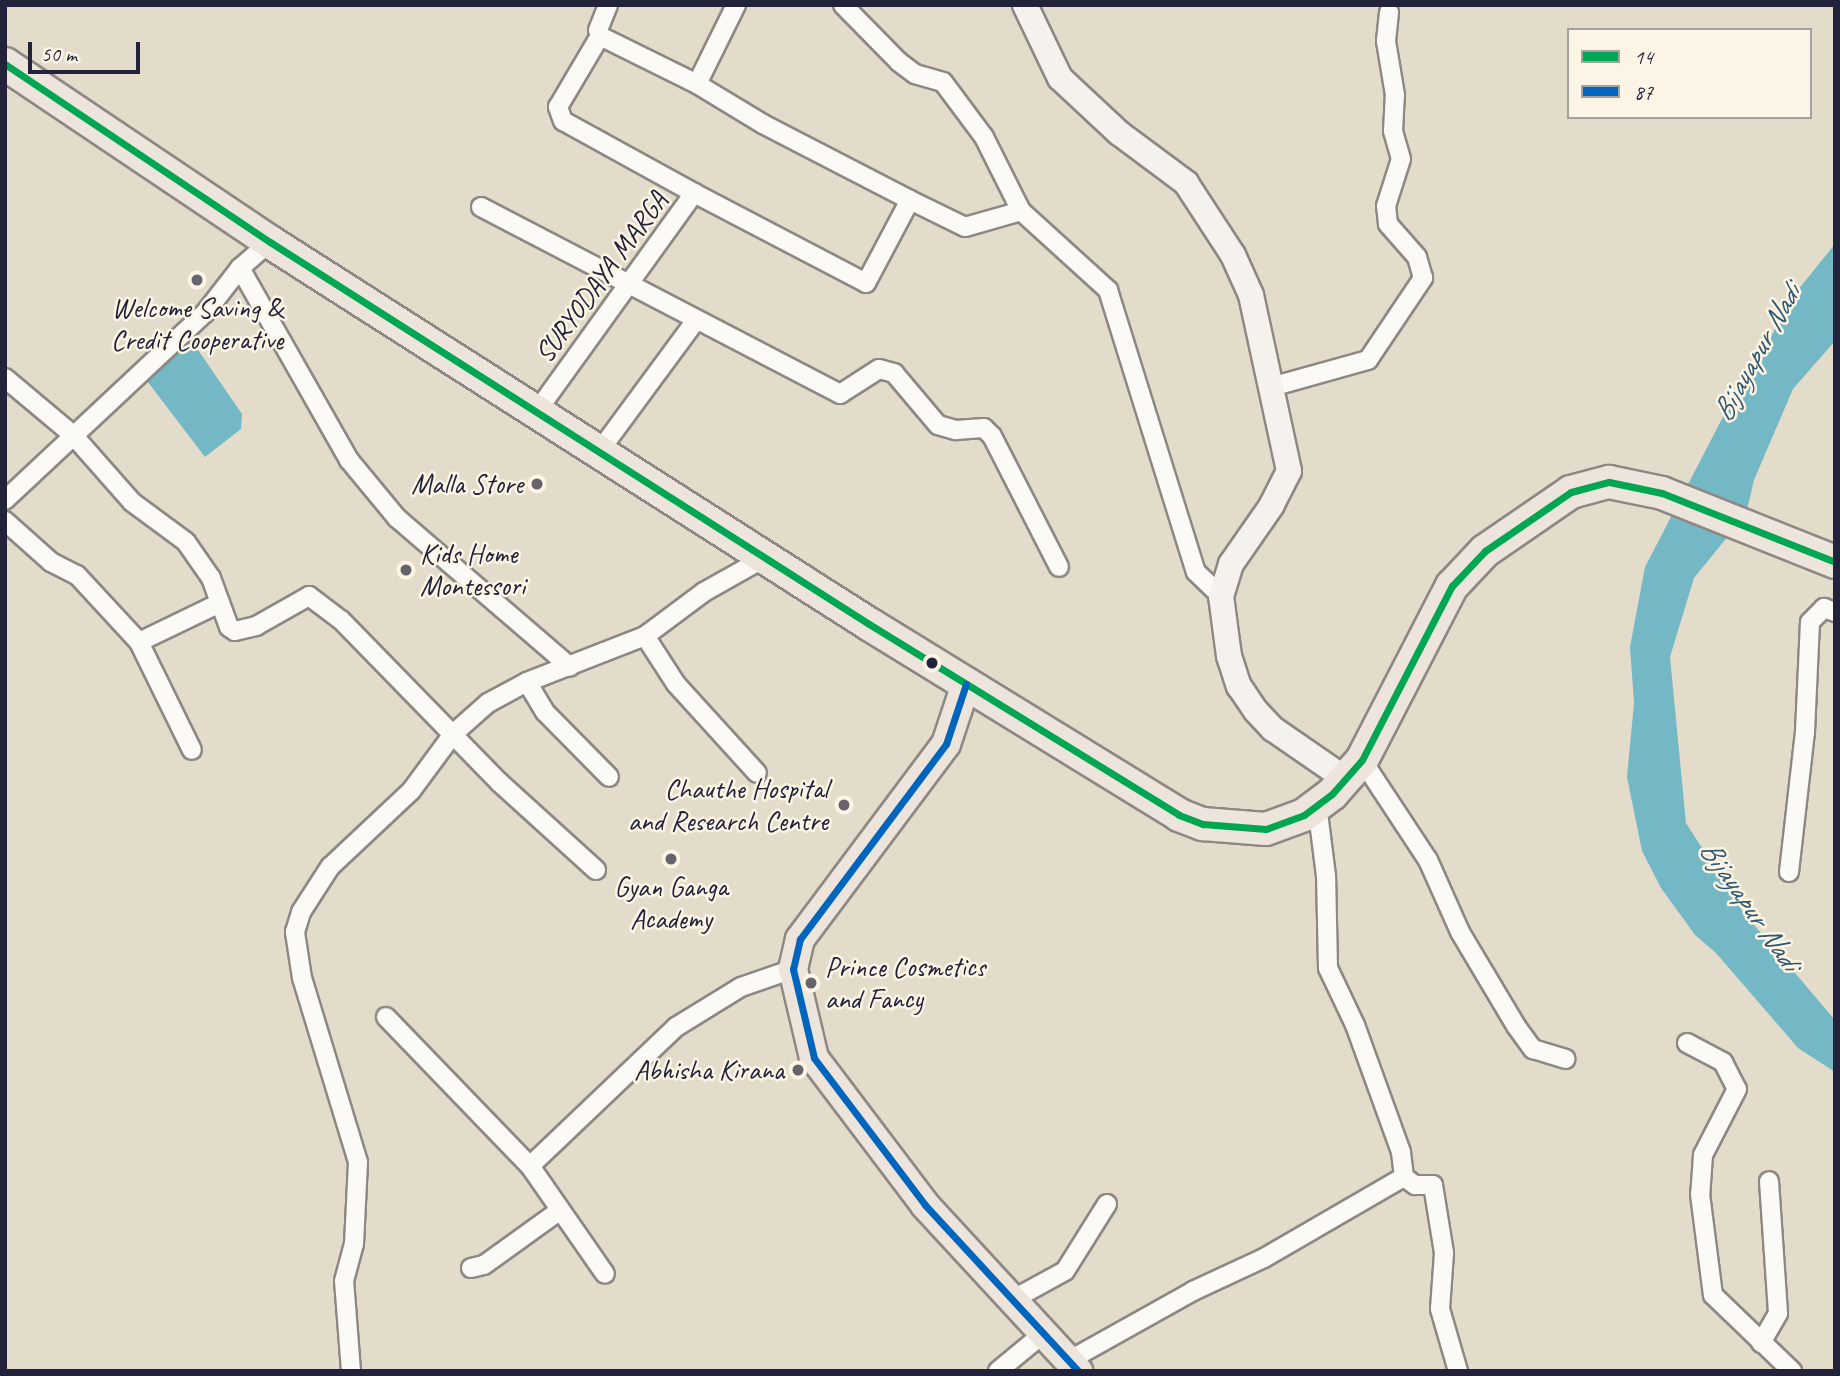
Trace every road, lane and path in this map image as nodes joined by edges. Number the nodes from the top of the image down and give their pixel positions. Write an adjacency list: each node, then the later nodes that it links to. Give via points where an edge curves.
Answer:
1 (608, 5): 6 (street)
2 (736, 5): 8 (street)
3 (843, 5): 12 (street, via 899,62 915,74 943,82 984,137)
4 (1025, 5): 18 (main road, via 1060,78 1119,132 1186,183 1205,209 1251,295)
5 (1389, 12): 18 (street, via 1386,41 1395,95 1393,131 1401,159 1386,206 1388,224 1417,257 1423,278 1368,360)
6 (600, 36): 8 (street); 9 (street, SURYODAYA MARGA, via 558,114 563,121)
7 (5, 64): 13 (highway)
8 (697, 84): 10 (street, via 763,124)
9 (694, 193): 10 (street, via 866,283); 15 (street, SURYODAYA MARGA, via 665,239)
10 (910, 200): 12 (street, via 965,227)
11 (481, 207): 15 (street)
12 (1021, 211): 27 (street, via 1108,290 1196,572)
13 (270, 242): 14 (street); 19 (highway)
14 (240, 268): 20 (street, via 205,313); 32 (street, via 319,399 349,460 397,518)
15 (627, 284): 16 (street); 19 (street, SURYODAYA MARGA)
16 (695, 320): 21 (street); 26 (street, via 840,394 878,369 894,373 938,425 956,430 984,428)
17 (5, 378): 20 (street)
18 (1271, 387): 27 (main road, via 1289,471 1231,564)
19 (537, 411): 21 (highway)
20 (73, 435): 22 (street); 28 (street, via 132,502 186,542 211,578)
21 (601, 449): 24 (highway)
22 (5, 500)
23 (5, 521): 31 (street, via 51,562 77,575)
24 (766, 557): 30 (street, via 704,592); 34 (highway)
25 (1835, 562): 37 (highway, via 1700,506 1630,484 1590,485 1571,492 1474,561 1441,601)
26 (1059, 567)
27 (1221, 597): 37 (main road, via 1230,656 1246,699 1273,729)
28 (220, 603): 31 (street); 35 (street, via 235,631 286,613 309,597 341,620)
29 (1835, 612): 42 (street, via 1824,608 1810,622 1805,732)
30 (645, 636): 32 (street); 38 (street, via 676,684)
31 (139, 642): 36 (street)
32 (570, 667): 33 (street)
33 (527, 682): 35 (street, via 488,703); 39 (street, via 545,712)
34 (967, 684): 40 (highway, via 1179,815 1203,824 1266,829 1304,815); 43 (main road, via 946,744 800,939)
35 (453, 734): 41 (street); 58 (street, via 411,791 330,867 300,912 295,932 302,978 358,1162 354,1244 344,1282)
36 (192, 750)
37 (1354, 770): 40 (highway); 46 (street, via 1428,860 1485,979 1516,1026 1534,1048)
38 (757, 773)
39 (609, 777)
40 (1317, 805): 48 (street, via 1328,968 1356,1025 1401,1152)
41 (596, 870)
42 (1789, 872)
43 (793, 969): 47 (street, via 741,987 676,1027); 54 (main road, via 814,1058 925,1205)
44 (386, 1017): 47 (street)
45 (1687, 1043): 56 (street, via 1723,1062 1737,1089 1703,1155 1700,1194 1713,1295)
46 (1565, 1059)
47 (530, 1166): 51 (street)
48 (1404, 1177): 57 (street); 60 (street, via 1415,1185 1433,1185 1444,1253 1440,1309)
49 (1769, 1181): 56 (street, via 1778,1313)
50 (1107, 1204): 54 (street, via 1065,1271)
51 (559, 1211): 52 (street, via 503,1253); 53 (street)
52 (471, 1268)
53 (605, 1274)
54 (1012, 1300): 55 (main road)
55 (1044, 1334): 57 (main road); 59 (street)
56 (1760, 1343): 61 (street)
57 (1073, 1366)
58 (351, 1371)
59 (998, 1371)
60 (1458, 1371)
61 (1792, 1371)

